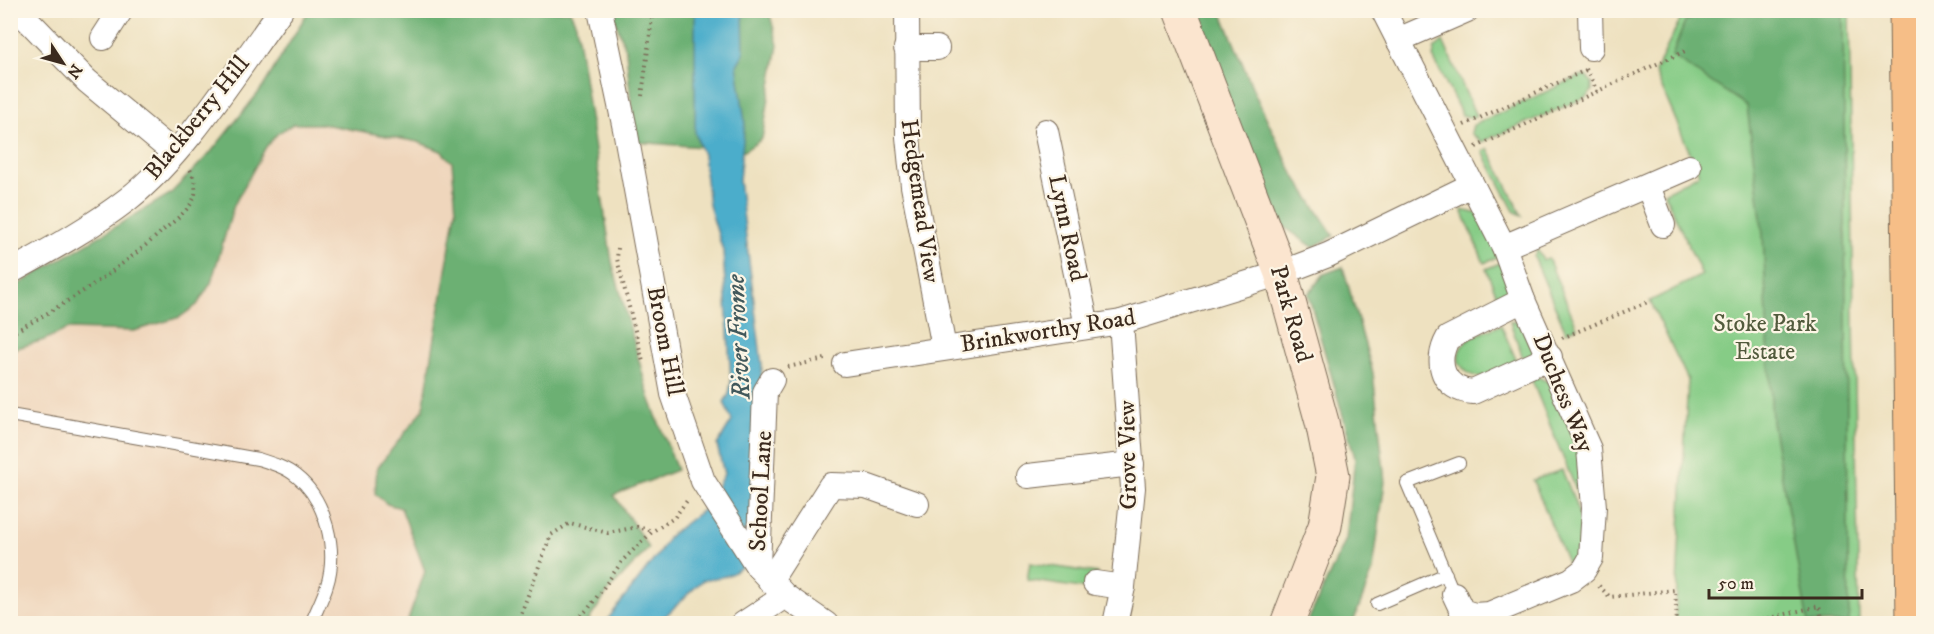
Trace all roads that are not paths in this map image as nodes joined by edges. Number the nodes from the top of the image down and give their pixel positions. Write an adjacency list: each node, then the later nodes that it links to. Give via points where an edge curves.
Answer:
1 (18, 10): 17 (street, via 87,81)
2 (121, 10): 11 (street)
3 (281, 10): 17 (street, Blackberry Hill)
4 (600, 10): 37 (street, Broom Hill, via 673,394 705,484)
5 (907, 10): 13 (street, Hedgemead View)
6 (1180, 10): 24 (main road, Park Road)
7 (1383, 10): 12 (street, Duchess Way)
8 (1467, 10): 12 (street)
9 (1590, 10): 15 (street)
10 (1906, 10): 47 (highway)
11 (103, 38)
12 (1398, 40): 19 (street, Duchess Way)
13 (906, 48): 14 (street); 28 (street, Hedgemead View, via 913,186)
14 (937, 48)
15 (1589, 59)
16 (1046, 131): 27 (street, Lynn Road)
17 (174, 153): 23 (street, Blackberry Hill, via 128,199)
18 (1689, 167): 20 (street)
19 (1472, 185): 22 (street, Duchess Way); 24 (street, via 1328,255)
20 (1648, 186): 21 (street); 22 (street)
21 (1663, 225)
22 (1504, 247): 25 (street, Duchess Way)
23 (10, 272)
24 (1281, 273): 26 (street, Brinkworthy Road); 46 (main road, Park Road, via 1334,476 1325,526)
25 (1523, 300): 29 (street, Duchess Way); 29 (street, via 1448,338 1440,364 1460,391 1473,393)
26 (1120, 322): 27 (street, Brinkworthy Road); 34 (street, Grove View)
27 (1088, 326): 28 (street, Brinkworthy Road)
28 (944, 348): 30 (street, Brinkworthy Road)
29 (1548, 351): 39 (street, Duchess Way, via 1589,449 1594,507 1591,558 1571,580 1489,614 1462,611)
30 (845, 364)
31 (772, 380): 37 (street, School Lane, via 765,392)
32 (10, 415): 42 (lane, via 258,459 294,474 319,504 329,545 327,584)
33 (1459, 463): 39 (lane, via 1407,483)
34 (1132, 464): 35 (street); 40 (street, Grove View)
35 (1028, 476)
36 (917, 504): 37 (street, via 866,486 831,485)
37 (766, 575): 43 (street); 44 (street, Broom Hill)
38 (1095, 583): 40 (street)
39 (1450, 584): 41 (lane)
40 (1123, 587): 45 (street, Grove View)
41 (1377, 604)
42 (311, 624)
43 (743, 624)
44 (826, 624)
45 (1115, 624)
46 (1287, 624)
47 (1914, 624)

